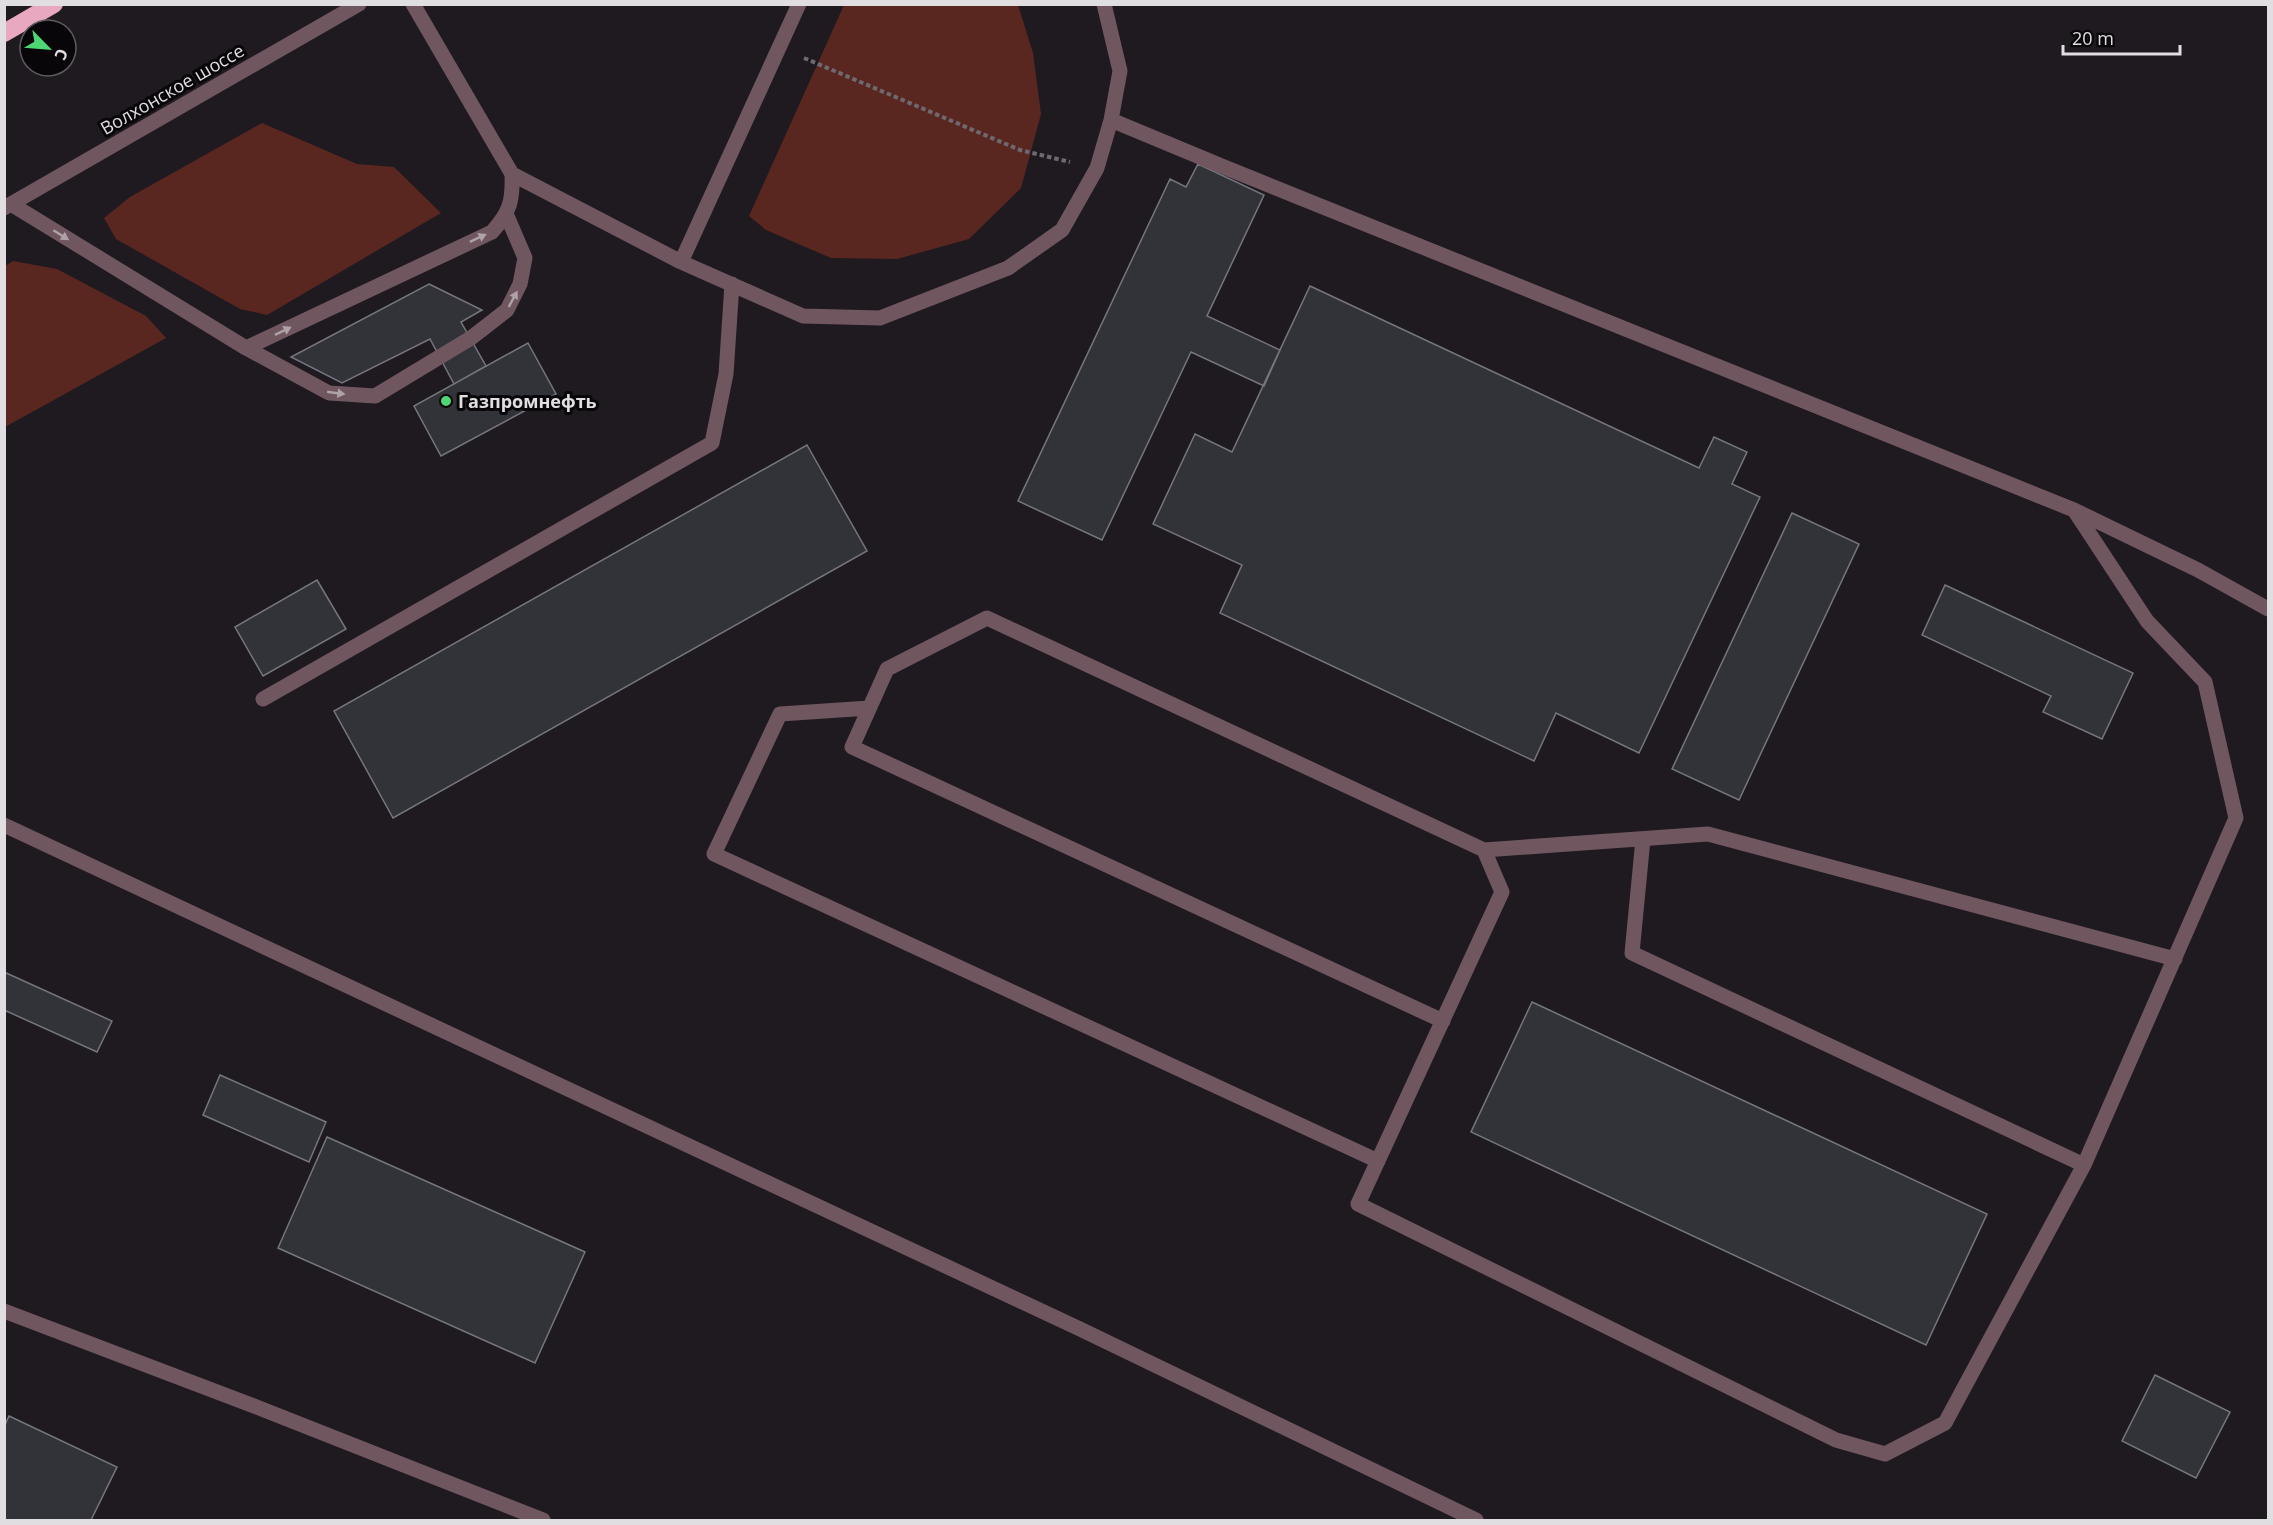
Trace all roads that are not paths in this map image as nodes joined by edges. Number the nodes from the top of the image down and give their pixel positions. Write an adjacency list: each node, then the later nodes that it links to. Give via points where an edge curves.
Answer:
1 (54, 4): 6 (highway)
2 (359, 4): 9 (street, Волхонское шоссе)
3 (413, 4): 8 (street)
4 (799, 4): 11 (street)
5 (1104, 4): 7 (street, via 1120,71)
6 (4, 33)
7 (1112, 120): 12 (street, via 1097,168 1062,230 1008,268 880,318 803,316); 14 (street)
8 (512, 174): 10 (street, via 513,194); 11 (street)
9 (8, 206): 13 (street, one-way to 13)
10 (507, 216): 13 (street, one-way to 10, via 492,232); 13 (street, one-way to 10, via 329,393 375,396 471,339 507,310 520,284 525,258)
11 (681, 262): 12 (street)
12 (732, 284): 16 (street, via 726,374 712,443)
13 (246, 348)
14 (2074, 510): 15 (street); 21 (street, via 2147,621 2205,682 2236,818)
15 (2268, 609)
16 (263, 699)
17 (869, 708): 20 (street, via 887,669 987,618); 22 (street, via 852,747); 23 (street, via 780,714 714,854)
18 (4, 825): 27 (street, via 1080,1329)
19 (1643, 838): 20 (street); 21 (street, via 1708,834); 24 (street, via 1632,953)
20 (1484, 850): 22 (street, via 1502,892)
21 (2175, 958): 24 (street)
22 (1443, 1021): 23 (street)
23 (1378, 1161): 24 (street, via 1358,1204 1836,1440 1885,1454 1944,1423)
24 (2084, 1165)
25 (4, 1311): 26 (street)
26 (543, 1521)
27 (1476, 1521)

